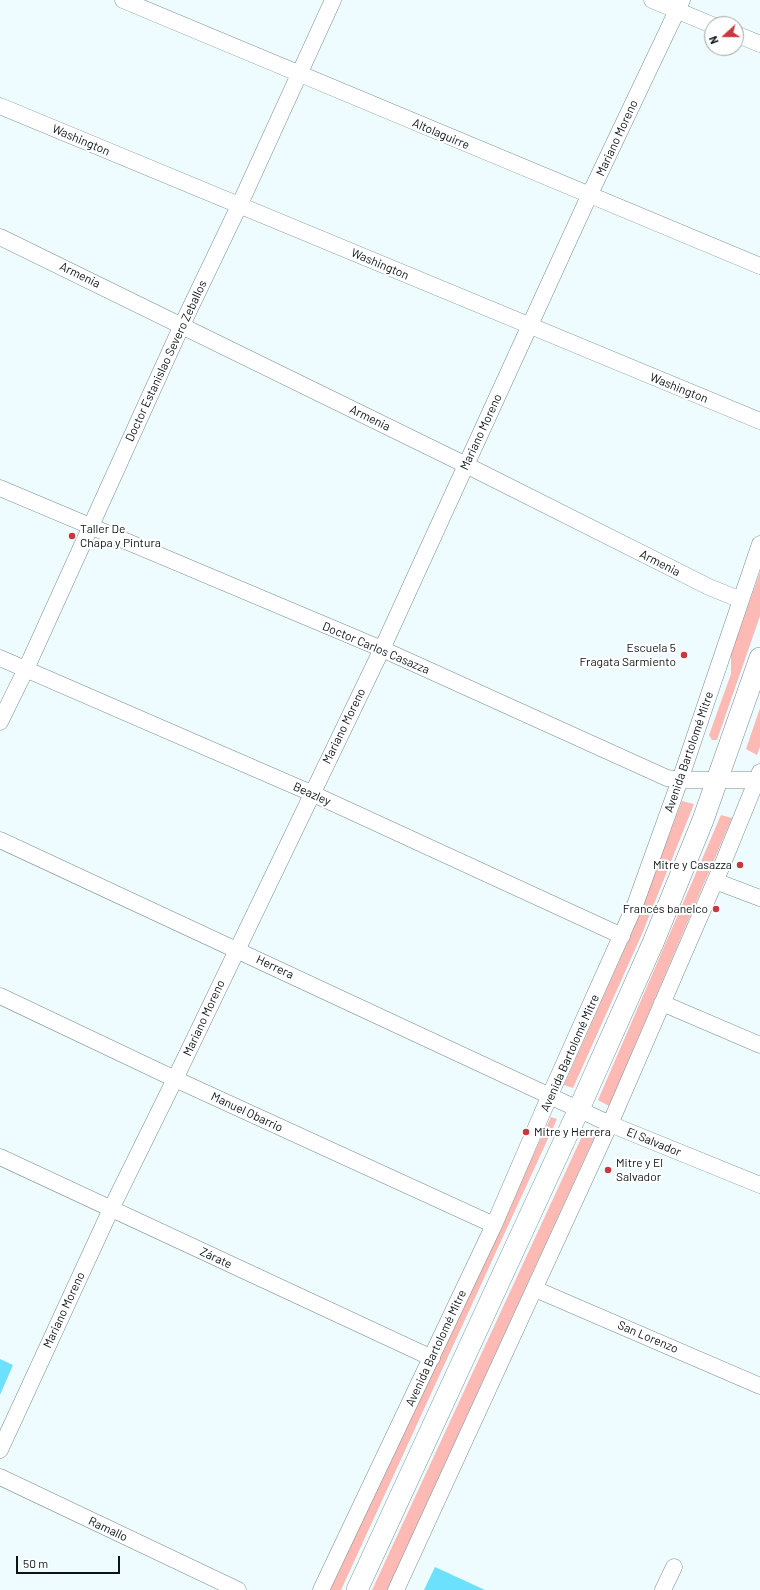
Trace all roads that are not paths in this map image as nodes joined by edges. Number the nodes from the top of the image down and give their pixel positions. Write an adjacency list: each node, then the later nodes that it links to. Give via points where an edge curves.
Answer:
1 (122, 0): 8 (street, Altolaguirre)
2 (333, 0): 8 (street, Doctor Estanislao Severo Zeballos)
3 (652, 0): 4 (street)
4 (680, 5): 5 (street); 10 (street, Mariano Moreno)
5 (704, 20)
6 (744, 37): 7 (street)
7 (760, 44)
8 (300, 74): 10 (street, Altolaguirre); 11 (street, Doctor Estanislao Severo Zeballos)
9 (0, 106): 11 (street, Washington)
10 (590, 196): 13 (street, Altolaguirre); 15 (street, Mariano Moreno)
11 (239, 206): 14 (street, Doctor Estanislao Severo Zeballos); 15 (street, Washington)
12 (0, 237): 14 (street, Armenia)
13 (760, 266)
14 (182, 326): 17 (street, Armenia); 19 (street, Doctor Estanislao Severo Zeballos)
15 (530, 327): 16 (street, Washington); 17 (street, Mariano Moreno)
16 (760, 421)
17 (466, 465): 21 (street, Armenia, via 709,587); 22 (street, Mariano Moreno)
18 (0, 488): 19 (street, Doctor Carlos Casazza)
19 (91, 527): 22 (street, Doctor Carlos Casazza); 25 (street, Doctor Estanislao Severo Zeballos)
20 (760, 544): 21 (street, Avenida Bartolomé Mitre)
21 (741, 600): 28 (street, Avenida Bartolomé Mitre)
22 (382, 649): 28 (street, Doctor Carlos Casazza, via 667,778); 30 (street, Mariano Moreno)
23 (0, 658): 25 (street, Beazley)
24 (760, 658): 29 (main road)
25 (26, 669): 26 (street, Doctor Estanislao Severo Zeballos); 30 (street, Beazley)
26 (0, 722)
27 (759, 777): 29 (street, Doctor Carlos Casazza); 32 (street)
28 (680, 780): 29 (street, Doctor Carlos Casazza); 34 (street, Avenida Bartolomé Mitre)
29 (718, 780): 41 (main road, via 653,943)
30 (311, 793): 34 (street, Beazley); 35 (street, Mariano Moreno)
31 (0, 840): 35 (street, Herrera)
32 (715, 881): 33 (street); 37 (street)
33 (760, 898)
34 (622, 936): 40 (street, Avenida Bartolomé Mitre)
35 (237, 949): 39 (street, Mariano Moreno); 40 (street, Herrera)
36 (0, 996): 39 (street, Manuel Obarrio)
37 (662, 1003): 38 (street); 42 (street)
38 (760, 1044)
39 (175, 1079): 45 (street, Mariano Moreno); 46 (street, Manuel Obarrio)
40 (550, 1095): 41 (street, El Salvador); 46 (street, Avenida Bartolomé Mitre)
41 (579, 1109): 42 (street, El Salvador); 55 (main road)
42 (610, 1124): 44 (street, El Salvador); 47 (street)
43 (0, 1157): 45 (street, Zárate)
44 (760, 1186)
45 (110, 1209): 48 (street, Zárate); 50 (street, Mariano Moreno)
46 (494, 1225): 48 (street, Avenida Bartolomé Mitre)
47 (535, 1289): 49 (street, San Lorenzo); 56 (street)
48 (432, 1358): 54 (street, Avenida Bartolomé Mitre)
49 (760, 1386)
50 (0, 1450)
51 (0, 1477): 53 (street, Ramallo)
52 (674, 1567): 57 (street)
53 (238, 1590)
54 (321, 1590)
55 (356, 1590)
56 (396, 1590)
57 (664, 1590)

